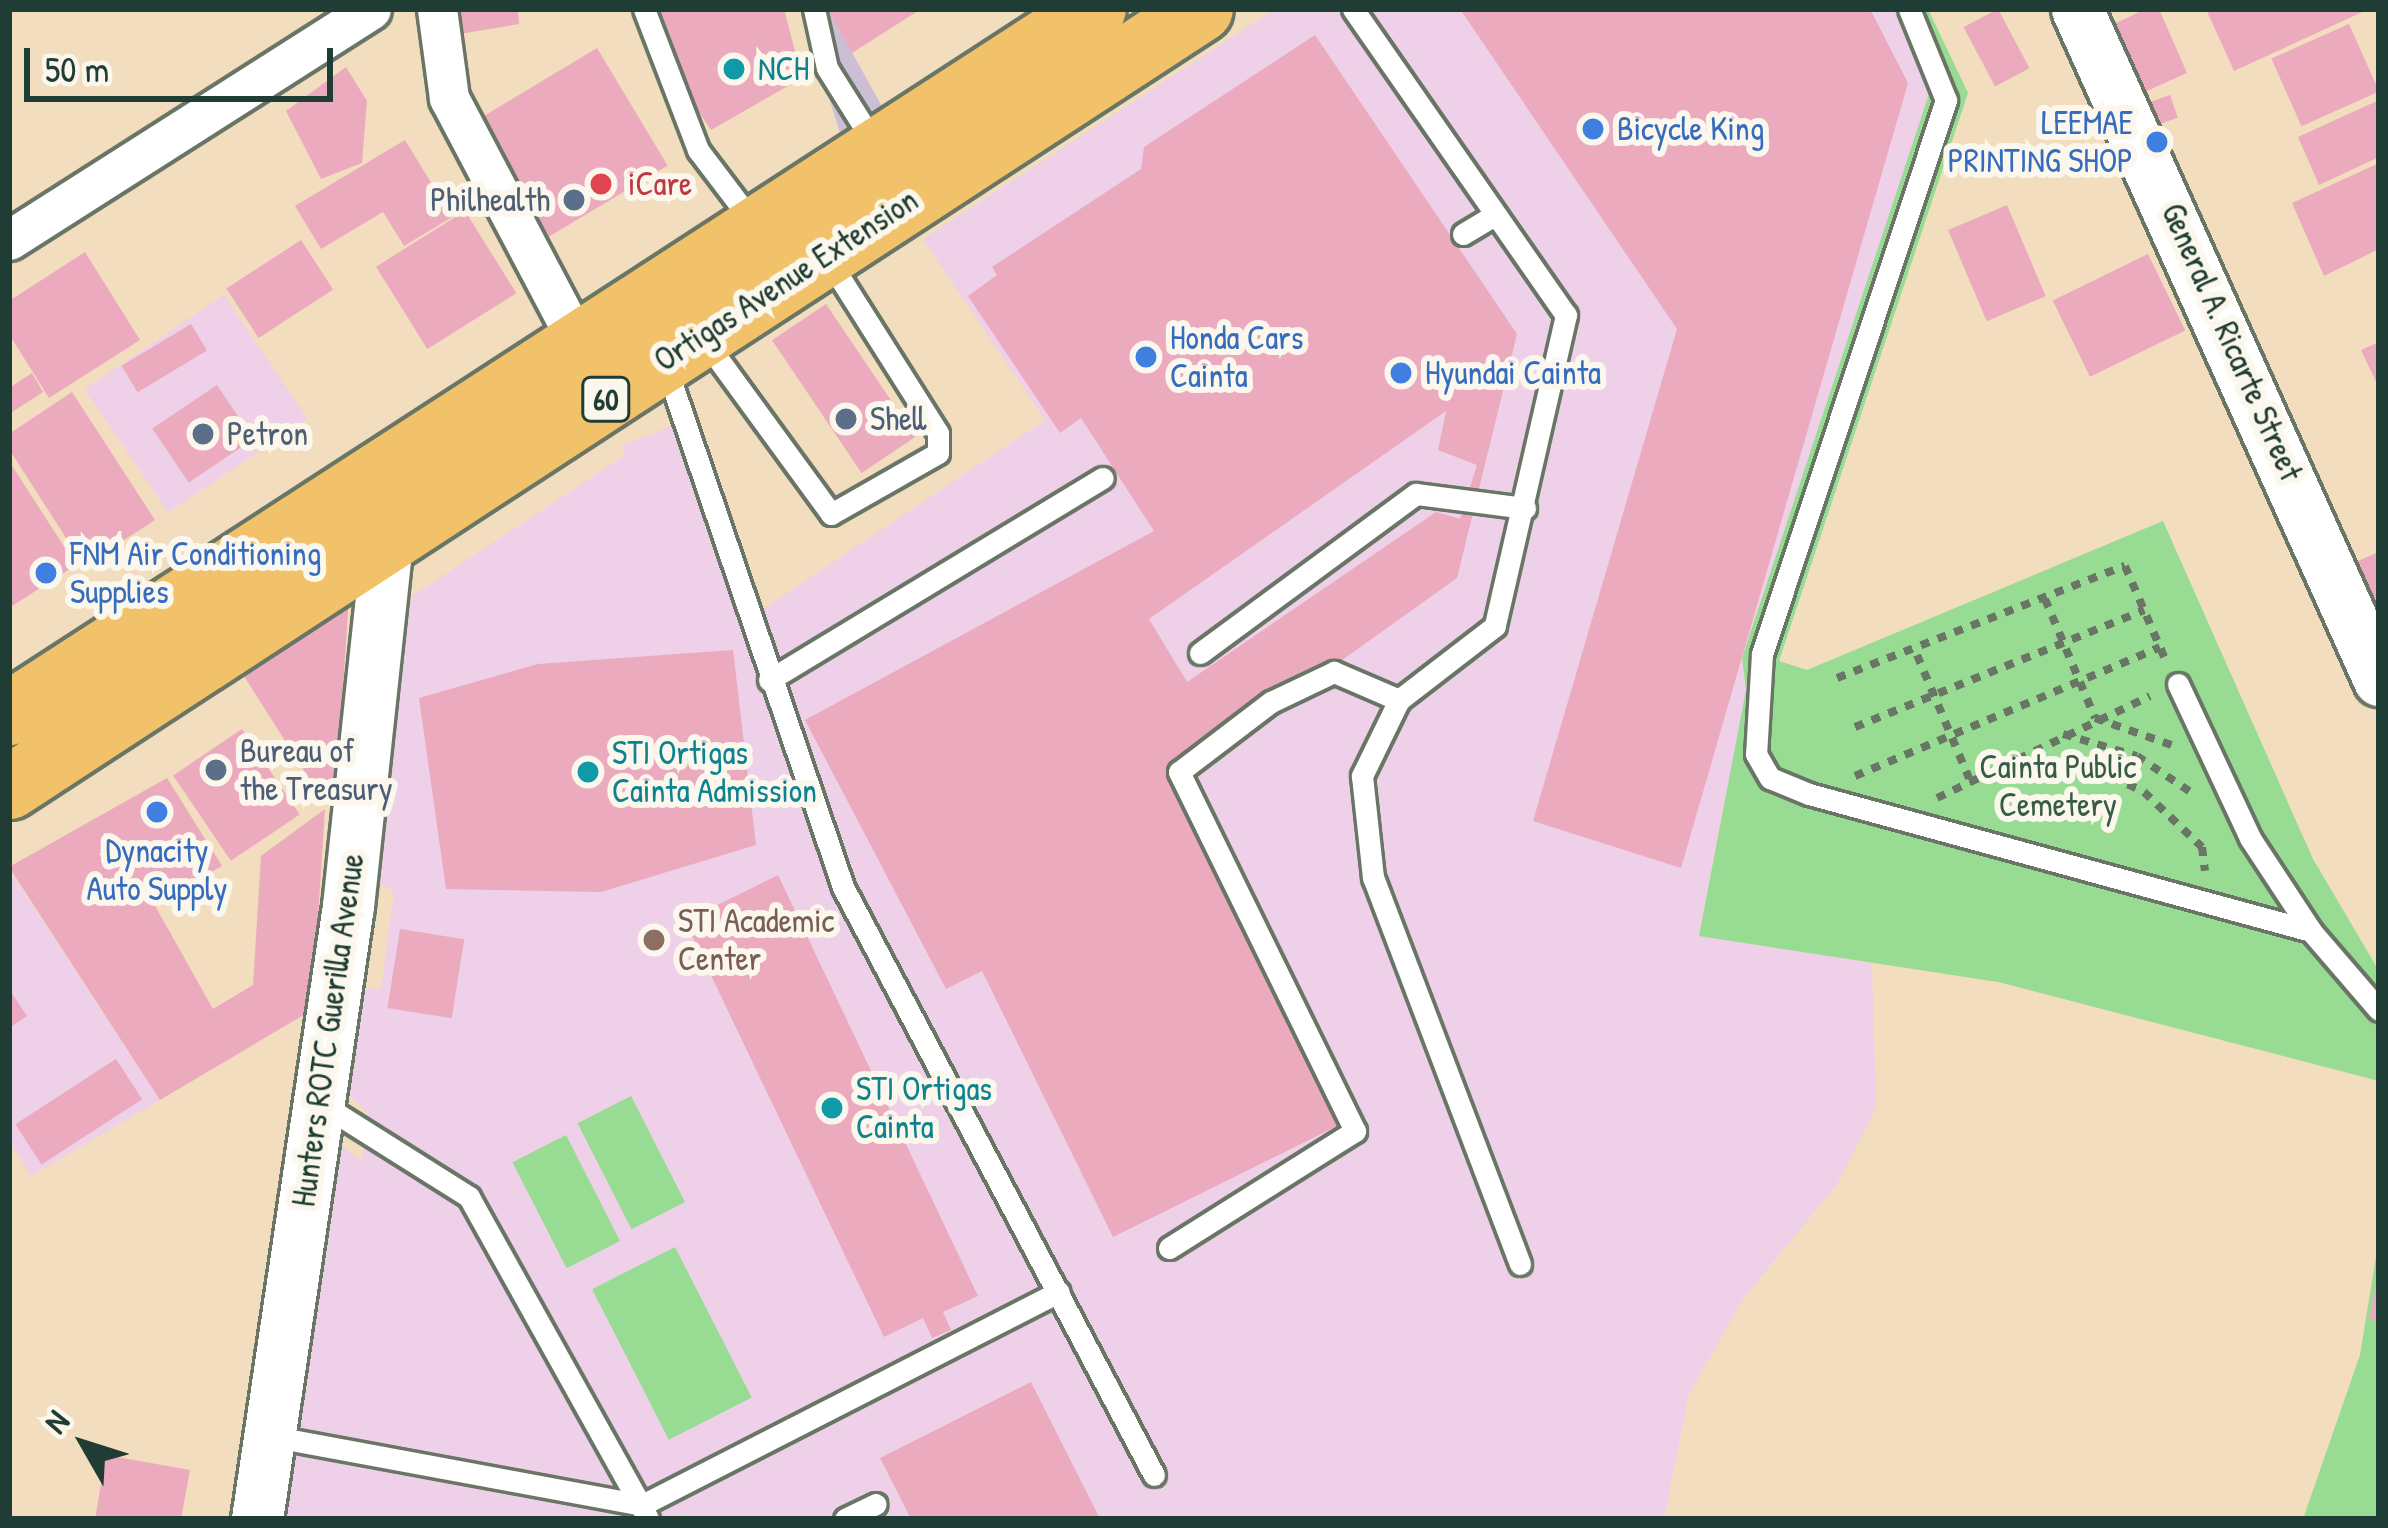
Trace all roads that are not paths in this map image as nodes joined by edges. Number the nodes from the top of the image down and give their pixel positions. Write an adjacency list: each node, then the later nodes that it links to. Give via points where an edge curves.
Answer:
1 (371, 9): 14 (street)
2 (437, 9): 16 (street, via 449,98)
3 (644, 9): 12 (lane, via 698,150)
4 (814, 9): 10 (lane, via 827,68)
5 (1094, 9): 10 (main road, Ortigas Avenue Extension / 60)
6 (1202, 9): 10 (main road, Ortigas Avenue Extension / 60)
7 (1353, 9): 11 (lane)
8 (1909, 9): 28 (lane, via 1946,100 1762,654 1756,754 1770,778 1809,794)
9 (2077, 9): 23 (street, General A. Ricarte Street)
10 (892, 176): 12 (main road, Ortigas Avenue Extension / 60); 15 (main road, Ortigas Avenue Extension / 60)
11 (1492, 217): 13 (lane); 19 (lane, via 1566,315)
12 (757, 228): 16 (main road, Ortigas Avenue Extension / 60)
13 (1463, 234)
14 (9, 240)
15 (825, 255): 17 (main road, Ortigas Avenue Extension / 60); 17 (lane, via 942,444 842,517)
16 (578, 343): 26 (main road, Ortigas Avenue Extension / 60)
17 (683, 348): 20 (main road, Ortigas Avenue Extension / 60); 22 (lane)
18 (1103, 478): 22 (lane)
19 (1525, 508): 21 (lane, via 1416,494); 25 (lane, via 1496,626)
20 (387, 540): 27 (main road, Ortigas Avenue Extension / 60); 30 (street, Hunters ROTC Guerilla Avenue)
21 (1200, 653)
22 (769, 680): 33 (lane, via 843,887)
23 (2379, 680)
24 (2178, 684): 28 (lane, via 2250,838)
25 (1399, 700): 31 (lane, via 1334,672 1271,702 1179,772 1355,1131); 32 (lane, via 1362,776 1373,877)
26 (9, 712)
27 (9, 787)
28 (2311, 931): 29 (lane)
29 (2379, 1010)
30 (320, 1102): 34 (street, Hunters ROTC Guerilla Avenue); 37 (lane, via 469,1197)
31 (1169, 1248)
32 (1520, 1264)
33 (1059, 1292): 35 (lane); 37 (lane)
34 (269, 1436): 37 (lane); 38 (street, Hunters ROTC Guerilla Avenue)
35 (1154, 1475)
36 (876, 1504): 39 (lane)
37 (645, 1512)
38 (257, 1519)
39 (844, 1519)

